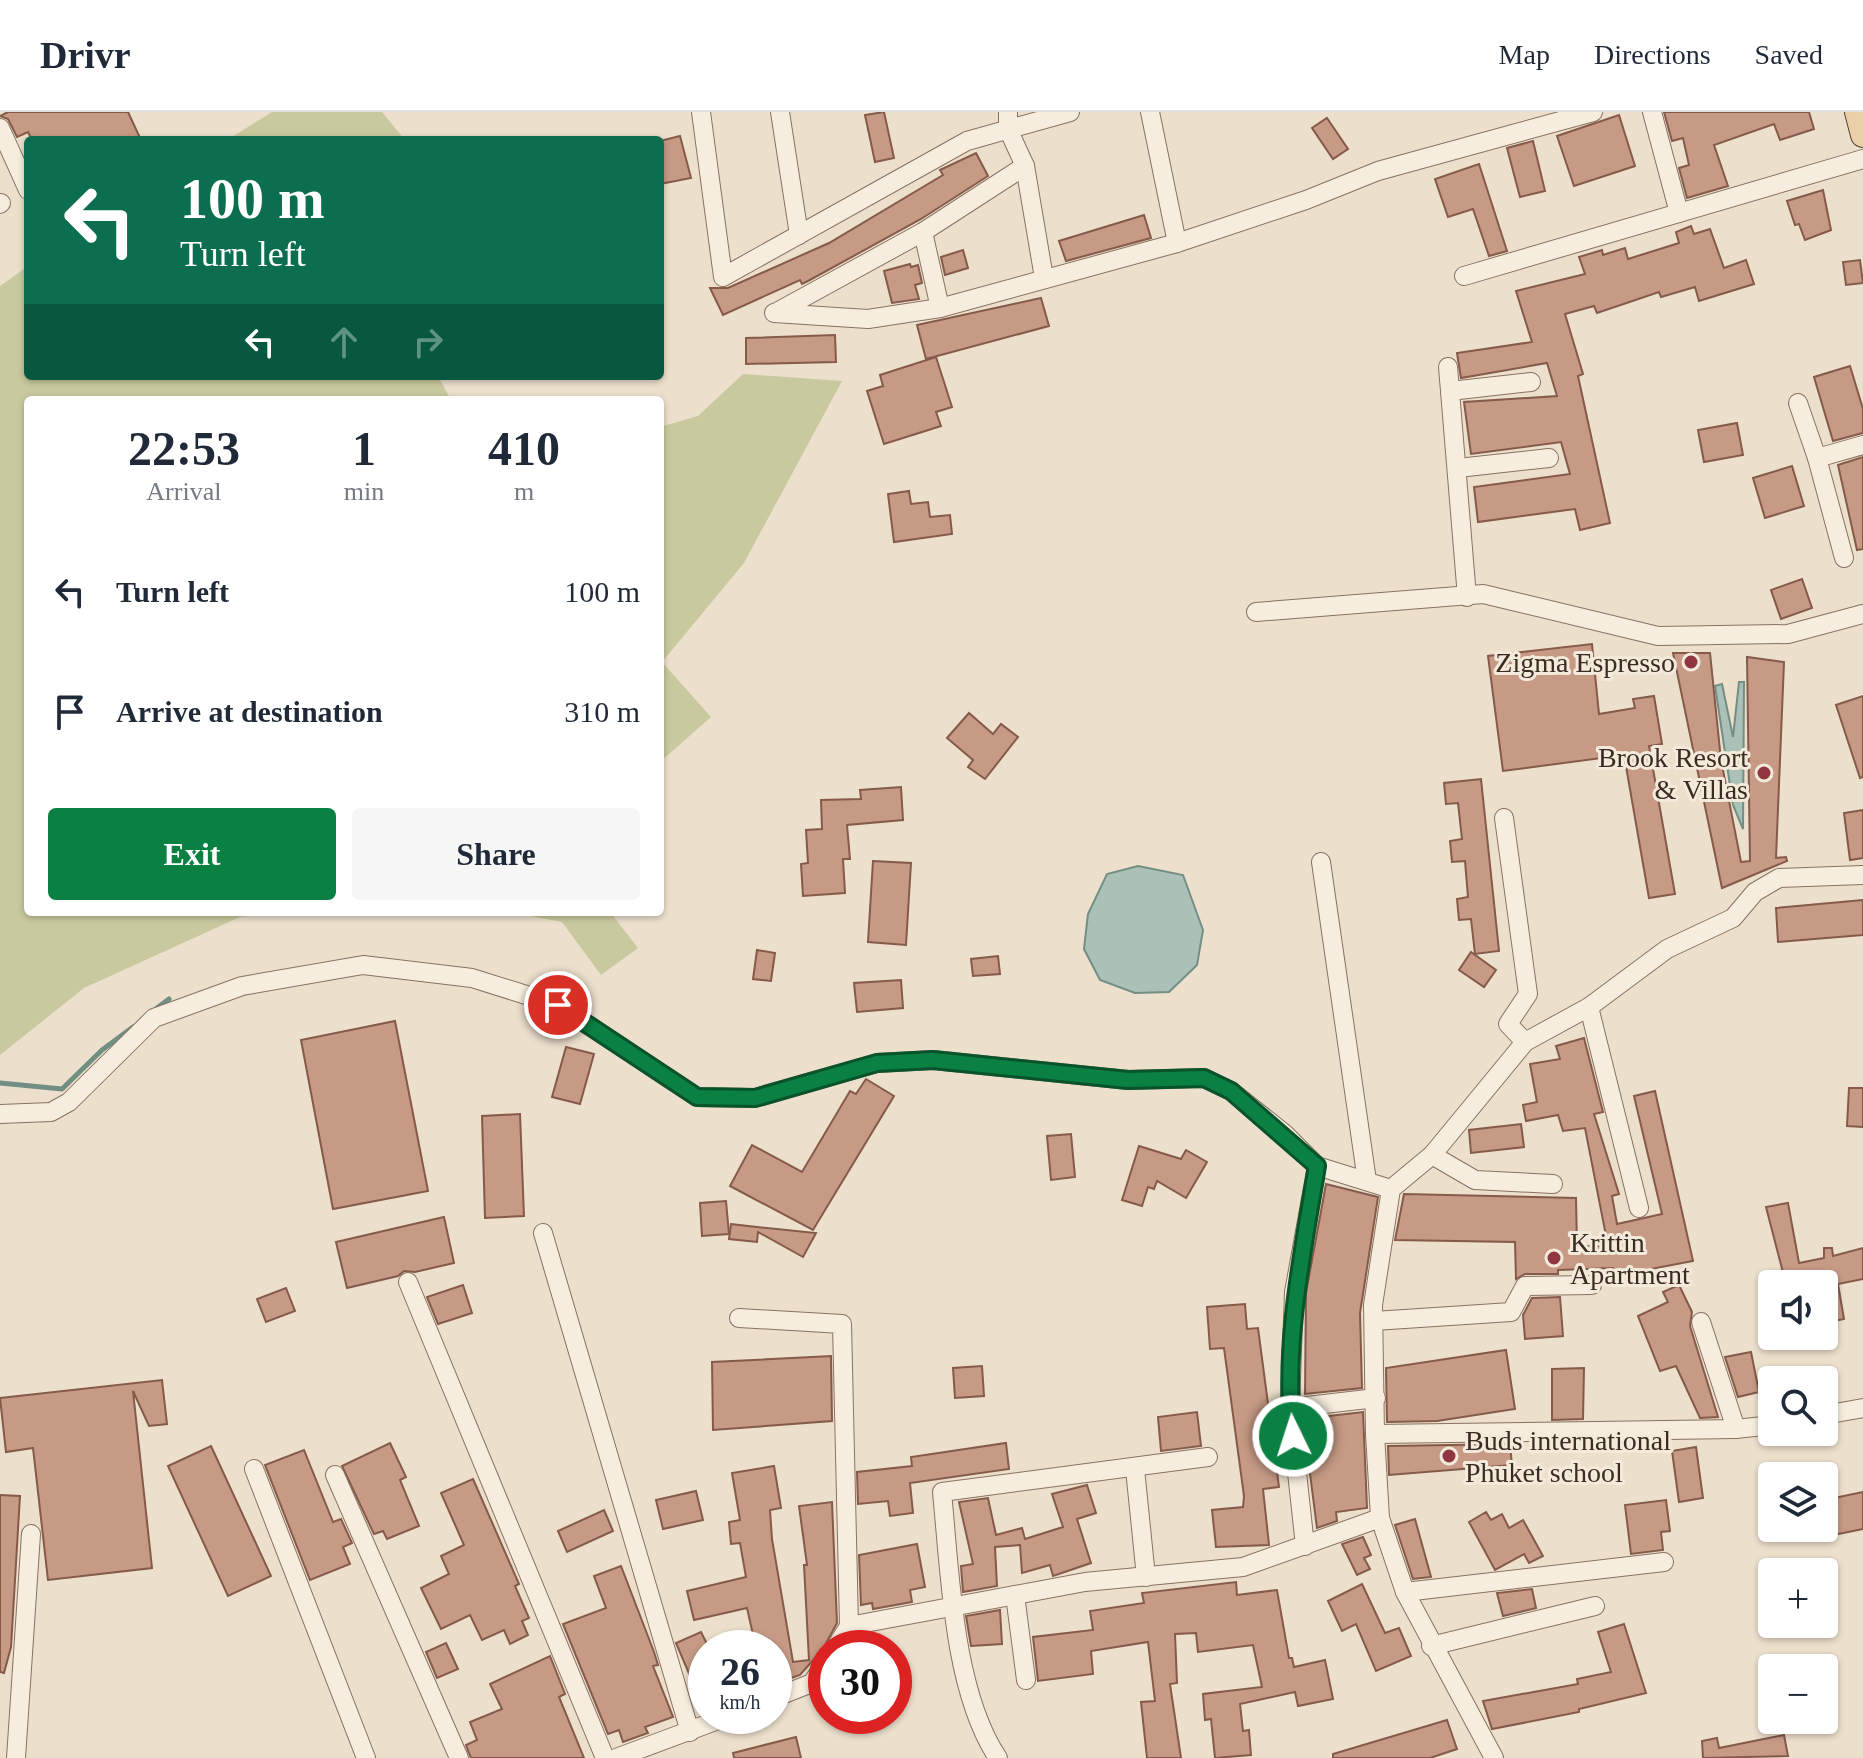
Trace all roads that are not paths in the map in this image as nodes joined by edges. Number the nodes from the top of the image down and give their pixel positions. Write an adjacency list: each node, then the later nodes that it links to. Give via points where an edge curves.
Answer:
1 (701, 112): 16 (street, via 723,277)
2 (780, 112): 16 (street)
3 (1070, 112): 8 (street)
4 (1150, 112): 17 (street)
5 (1593, 112): 17 (street, via 1378,171)
6 (1652, 112): 14 (street)
7 (1857, 112): 10 (main road)
8 (1008, 120): 12 (street); 16 (street)
9 (0, 128): 13 (street)
10 (1863, 135)
11 (1863, 159): 14 (street)
12 (1025, 166): 15 (street); 19 (street)
13 (24, 181)
14 (1679, 213): 18 (street)
15 (923, 232): 20 (street); 20 (street, via 774,313 868,319)
16 (799, 235)
17 (1177, 243): 19 (street)
18 (1464, 276)
19 (1044, 278): 20 (street)
20 (940, 308)
21 (1448, 367): 23 (street)
22 (1531, 382): 23 (street)
23 (1450, 391): 28 (street)
24 (1798, 403): 27 (street)
25 (1863, 445): 27 (street)
26 (1549, 458): 28 (street)
27 (1817, 458): 29 (street)
28 (1458, 468): 30 (street)
29 (1844, 558)
30 (1467, 597): 31 (street); 32 (street, via 1483,594 1658,636 1788,634)
31 (1256, 612)
32 (1863, 614)
33 (1504, 818): 37 (street, via 1528,994 1508,1024)
34 (1321, 862): 41 (street)
35 (1863, 875): 36 (street, via 1779,878 1755,892 1733,918 1667,949)
36 (1589, 1007): 37 (street); 44 (street)
37 (1525, 1042): 39 (street)
38 (0, 1114): 40 (street, via 51,1112 69,1102 154,1018 242,986 363,965 472,978 558,1005 697,1097 755,1098 877,1063 933,1060 1128,1080 1204,1078 1231,1091)
39 (1432, 1155): 42 (street, via 1475,1180); 43 (street)
40 (1317, 1166): 41 (street); 52 (street, via 1294,1292)
41 (1367, 1181): 43 (street)
42 (1553, 1184)
43 (1391, 1189): 49 (street)
44 (1639, 1208)
45 (543, 1233): 75 (street)
46 (408, 1282): 80 (street)
47 (1592, 1285): 49 (street, via 1525,1286 1511,1312)
48 (739, 1318): 71 (street, via 842,1324)
49 (1374, 1321): 51 (street)
50 (1701, 1322): 56 (street)
51 (1376, 1398): 52 (street); 57 (street)
52 (1290, 1408): 64 (street)
53 (1863, 1408): 54 (street)
54 (1838, 1412)
55 (1758, 1427): 56 (street)
56 (1736, 1429): 57 (street)
57 (1375, 1434): 62 (street)
58 (1208, 1457): 60 (street)
59 (254, 1469): 78 (street)
60 (1135, 1469): 66 (street); 70 (street, via 942,1492)
61 (335, 1475): 79 (street)
62 (1380, 1518): 64 (street); 67 (street)
63 (31, 1534): 77 (street)
64 (1305, 1546): 66 (street, via 1243,1567)
65 (1664, 1562): 67 (street)
66 (1146, 1577): 68 (street)
67 (1405, 1592): 73 (street)
68 (1015, 1595): 70 (street); 74 (street)
69 (1595, 1606): 73 (street)
70 (954, 1607): 71 (street); 82 (street, via 972,1705)
71 (849, 1626): 72 (street)
72 (846, 1630)
73 (1431, 1646): 83 (street)
74 (1026, 1680)
75 (688, 1725)
76 (688, 1733): 81 (street)
77 (16, 1758)
78 (366, 1758)
79 (459, 1758)
80 (605, 1758)
81 (616, 1758)
82 (998, 1758)
83 (1494, 1758)

